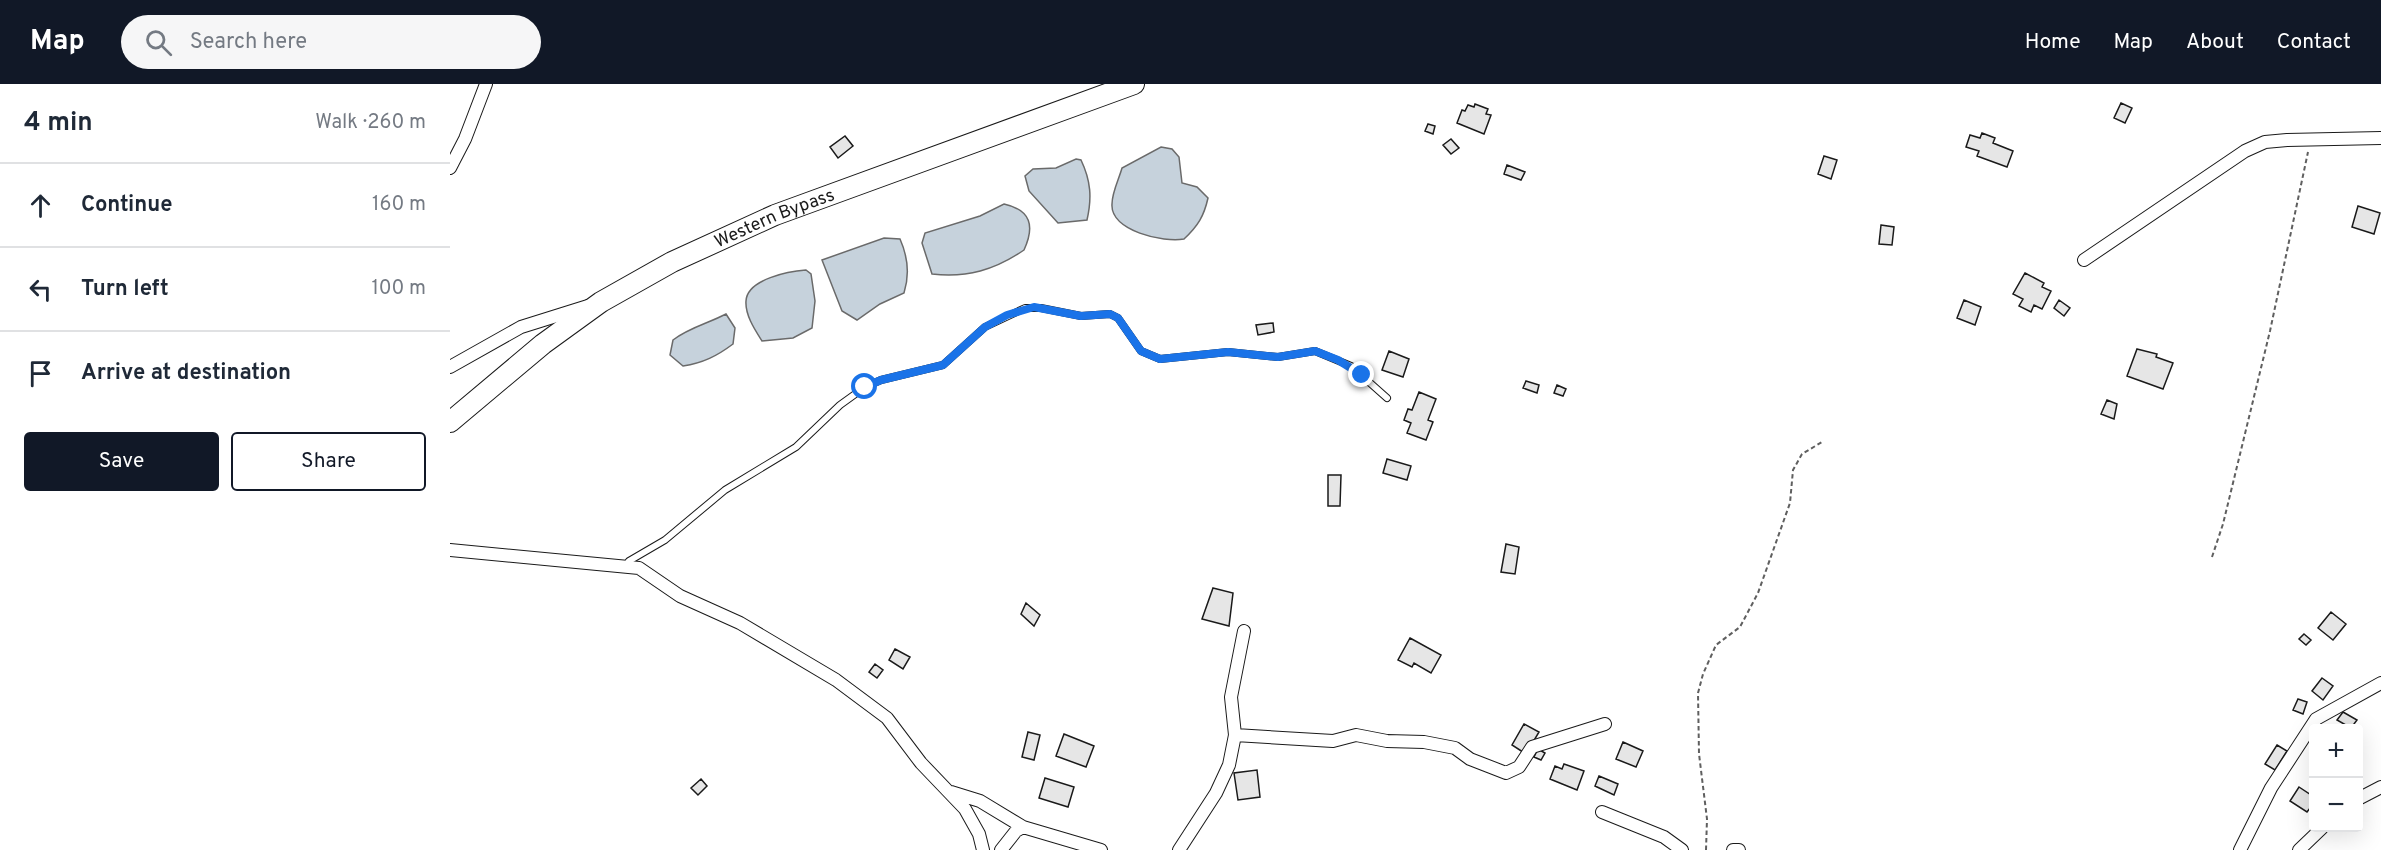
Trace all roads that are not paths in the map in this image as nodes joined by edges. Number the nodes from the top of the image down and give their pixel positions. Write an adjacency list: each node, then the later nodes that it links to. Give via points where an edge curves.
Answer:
1 (486, 84): 4 (street)
2 (1134, 84): 6 (main road, Western Bypass, via 775,215 672,262)
3 (2381, 138): 5 (street, via 2265,142 2245,151)
4 (450, 168)
5 (2084, 260)
6 (601, 302): 7 (street, via 521,327); 9 (main road, Western Bypass, via 543,344)
7 (450, 367)
8 (1387, 398): 11 (lane, via 1351,366 1315,351 1278,357 1228,352 1160,359 1141,351 1118,318 1110,314 1081,316 1025,308 985,327 943,365 865,387 796,447 715,497 665,540)
9 (450, 422)
10 (450, 550): 11 (street)
11 (625, 567): 17 (street, via 639,568 680,596 741,623 848,688 887,718 921,763)
12 (1244, 631): 15 (street, via 1231,697)
13 (2381, 682): 29 (street, via 2316,719 2271,788)
14 (1605, 724): 15 (street, via 1532,747 1519,767 1506,773 1470,759 1455,748 1424,742 1356,735 1333,741)
15 (1235, 735): 25 (street, via 1230,765)
16 (2381, 787): 18 (street)
17 (950, 792): 20 (street, via 980,801); 22 (street, via 965,809)
18 (2363, 796)
19 (1602, 812): 26 (street, via 1664,837)
20 (1023, 827): 23 (street); 24 (street)
21 (2318, 832): 30 (street)
22 (983, 850)
23 (1001, 850)
24 (1101, 850)
25 (1179, 850)
26 (1682, 850)
27 (1733, 850): 28 (street)
28 (1739, 850)
29 (2240, 850)
30 (2299, 850)

